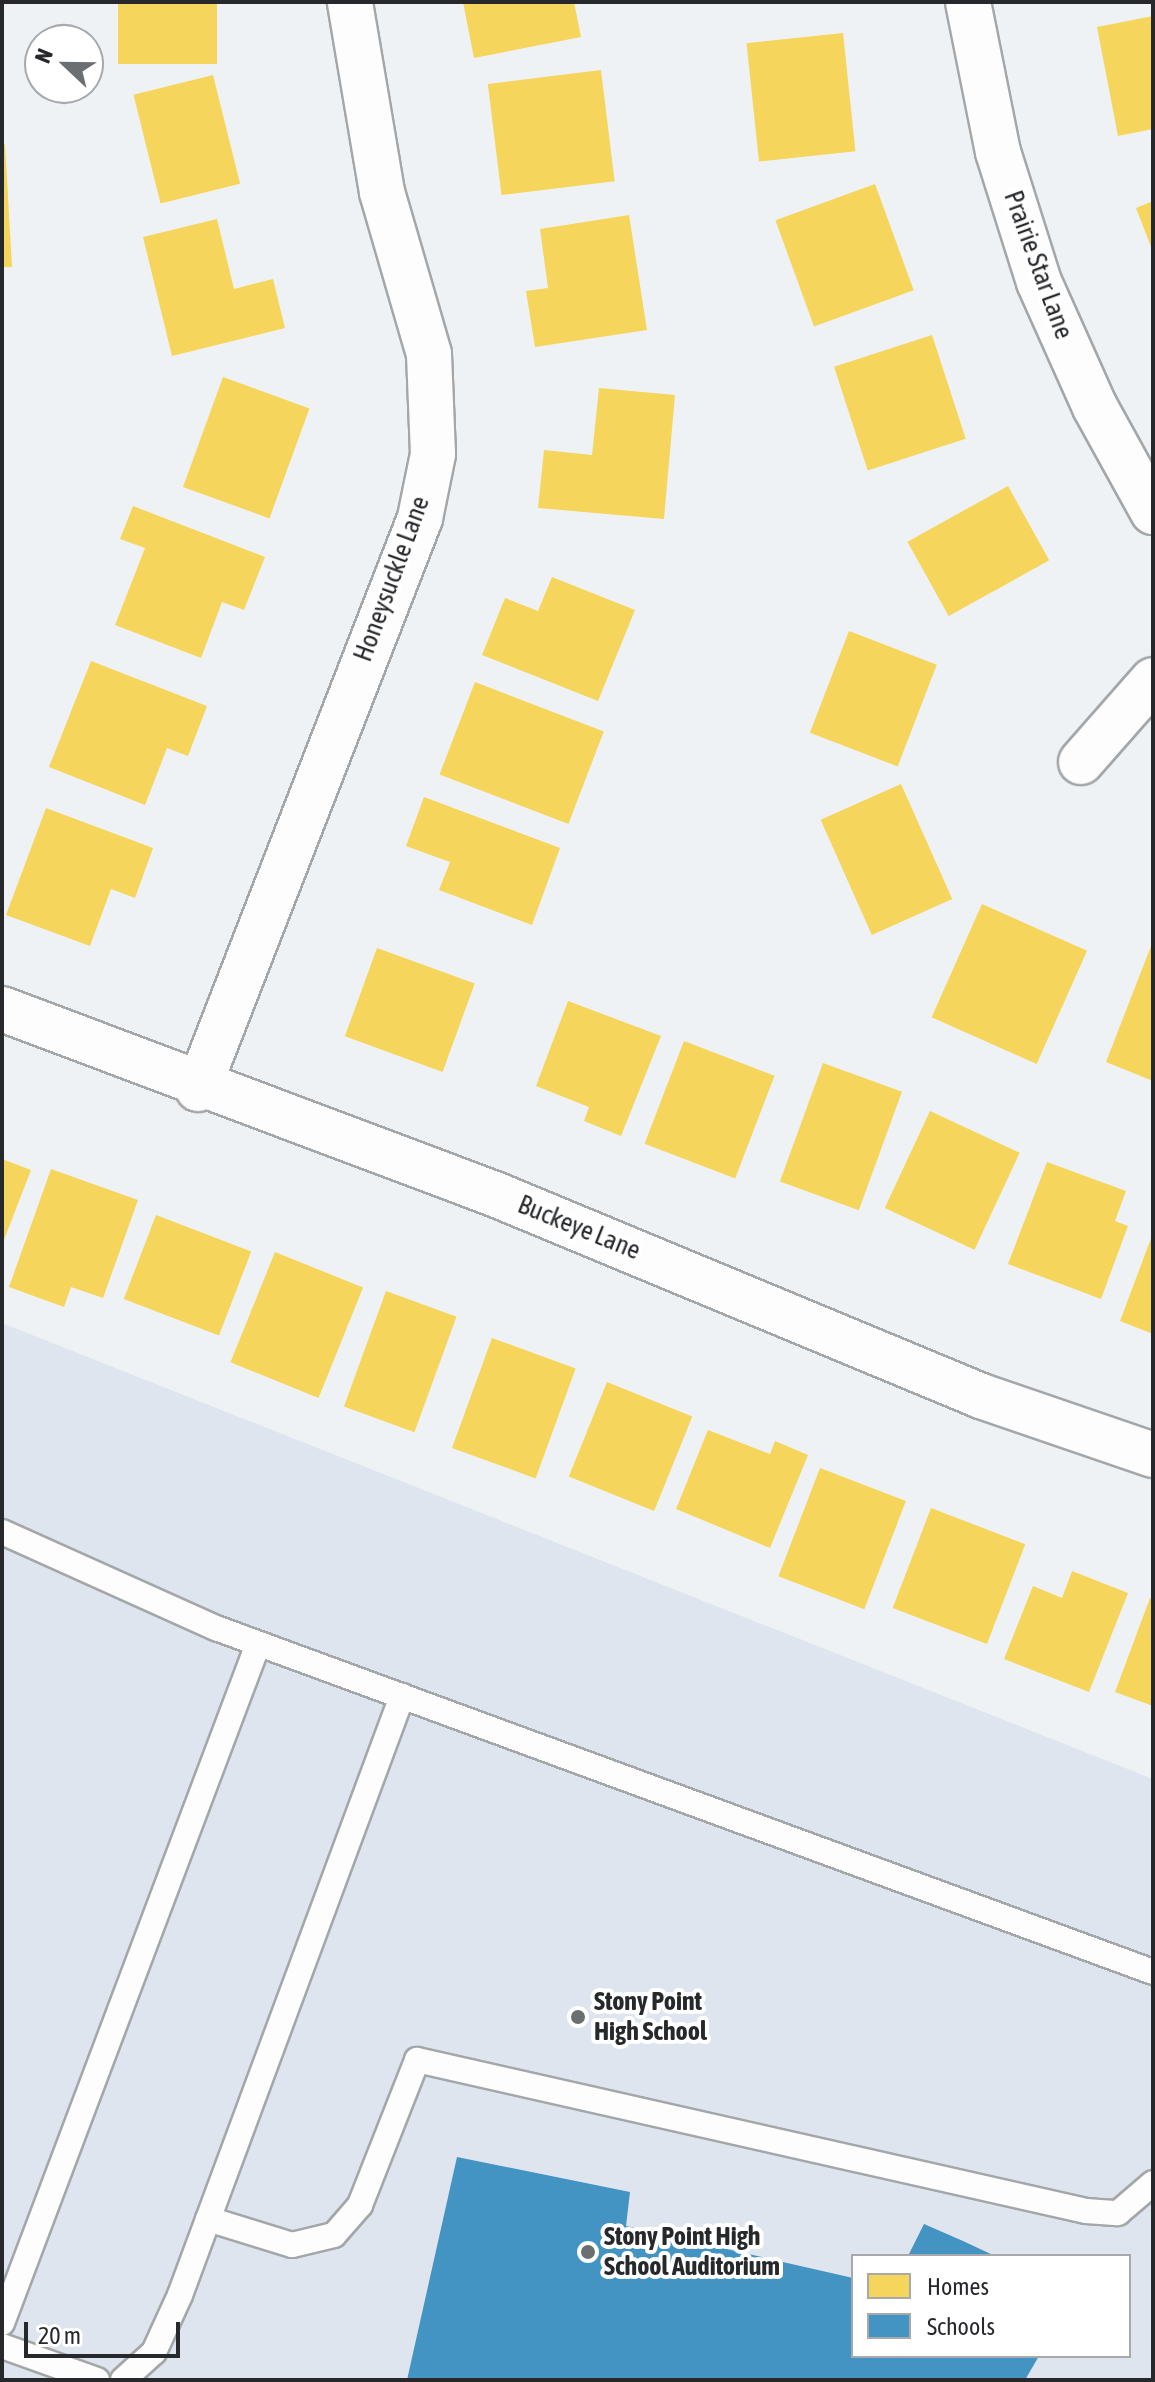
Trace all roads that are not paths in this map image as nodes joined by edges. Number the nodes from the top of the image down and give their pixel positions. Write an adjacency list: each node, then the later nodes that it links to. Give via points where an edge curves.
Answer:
1 (350, 2): 7 (street, Honeysuckle Lane, via 382,192 429,354 433,454 420,518)
2 (968, 2): 3 (street, Prairie Star Lane, via 998,152 1039,282 1095,407)
3 (1153, 512)
4 (1153, 680): 5 (street)
5 (1081, 762)
6 (2, 1009): 7 (street, Buckeye Lane)
7 (198, 1089): 8 (street, Buckeye Lane, via 497,1195 981,1396)
8 (1153, 1455)
9 (2, 1532): 10 (lane)
10 (258, 1644): 11 (lane); 15 (lane)
11 (402, 1696): 12 (lane); 14 (lane)
12 (1153, 1972)
13 (1153, 2183): 14 (lane, via 1118,2213 1086,2211 417,2060 360,2205 334,2235 292,2245)
14 (208, 2219): 18 (lane, via 154,2352)
15 (2, 2323)
16 (2, 2346): 17 (lane)
17 (97, 2380)
18 (123, 2380)

